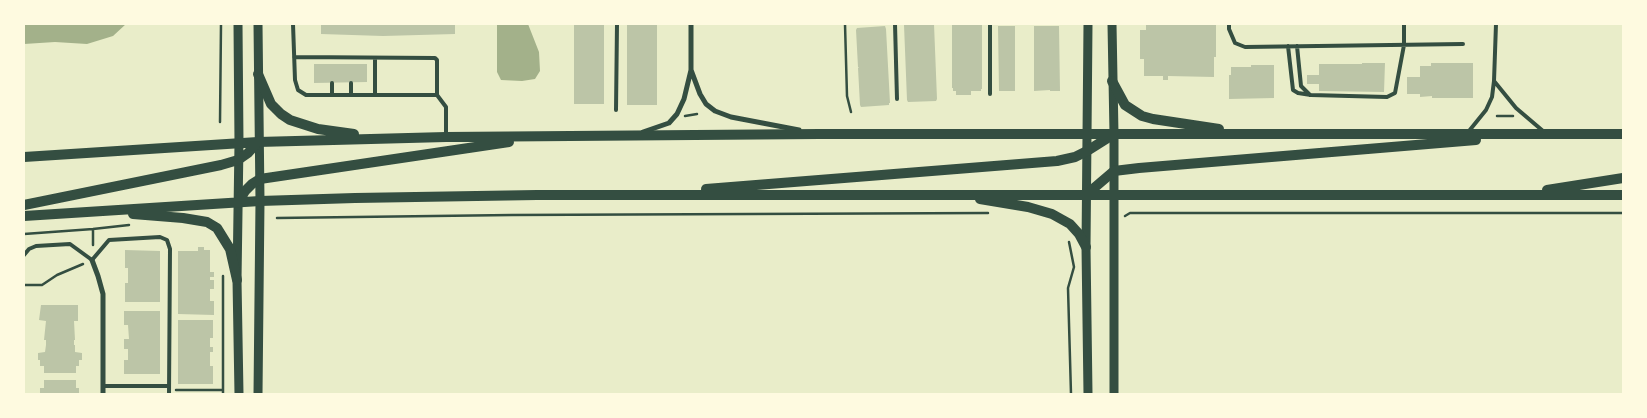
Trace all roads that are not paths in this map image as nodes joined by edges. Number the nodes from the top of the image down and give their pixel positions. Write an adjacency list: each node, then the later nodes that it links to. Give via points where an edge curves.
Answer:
1 (238, 24): 49 (street)
2 (258, 24): 24 (street)
3 (293, 24): 17 (lane)
4 (617, 24): 36 (lane)
5 (691, 24): 23 (street)
6 (895, 24): 35 (lane)
7 (990, 24): 29 (lane)
8 (1088, 24): 43 (street)
9 (1112, 24): 25 (street)
10 (1229, 24): 15 (lane, via 1235,43 1245,47)
11 (1404, 24): 14 (lane)
12 (1496, 24): 26 (lane)
13 (1463, 44): 14 (lane)
14 (1404, 45): 16 (lane); 34 (lane, via 1395,93 1387,97)
15 (1288, 46): 16 (lane); 34 (lane, via 1293,90)
16 (1297, 46): 34 (lane, via 1301,86)
17 (294, 58): 18 (lane); 30 (lane, via 298,90 306,95)
18 (332, 58): 19 (lane); 21 (lane)
19 (350, 58): 20 (lane); 22 (lane)
20 (375, 58): 32 (lane); 33 (lane, via 435,58)
21 (332, 64)
22 (350, 64)
23 (691, 70): 37 (street, via 700,94 715,111 730,117); 45 (street, via 677,114 668,123)
24 (258, 74): 47 (main road, via 271,104 290,120 318,129); 48 (street)
25 (1112, 81): 38 (street); 39 (main road, via 1125,105 1142,116)
26 (1494, 81): 40 (lane, via 1486,110); 41 (lane, via 1516,108)
27 (332, 83): 30 (lane)
28 (350, 83): 31 (lane)
29 (990, 94)
30 (332, 95): 31 (lane)
31 (351, 95): 32 (lane)
32 (375, 95): 33 (lane)
33 (437, 95): 46 (lane, via 446,107)
34 (1311, 95)
35 (897, 99)
36 (616, 110)
37 (819, 134): 43 (main road); 45 (main road)
38 (1114, 134): 39 (main road); 43 (main road); 50 (main road); 53 (street)
39 (1252, 134): 40 (main road)
40 (1466, 134): 41 (main road)
41 (1548, 134): 42 (main road); 53 (main road)
42 (1623, 134)
43 (1087, 135): 50 (street)
44 (547, 136): 45 (main road); 46 (main road); 55 (main road)
45 (633, 136)
46 (446, 137): 47 (main road)
47 (382, 138): 48 (main road)
48 (258, 142): 49 (main road); 52 (main road); 55 (street)
49 (239, 143): 51 (main road); 52 (street)
50 (1087, 151): 57 (street); 61 (main road, via 1058,160)
51 (24, 157)
52 (238, 160): 63 (street); 64 (main road)
53 (1114, 171): 57 (main road); 58 (street)
54 (1623, 178): 59 (main road)
55 (260, 179): 62 (street); 63 (main road, via 245,191)
56 (949, 194): 57 (main road); 61 (main road); 67 (main road, via 1052,214 1070,224)
57 (1087, 194): 58 (main road); 67 (street)
58 (1114, 194): 59 (main road); 77 (street)
59 (1516, 194): 60 (main road)
60 (1623, 194)
61 (633, 195): 62 (main road)
62 (260, 201): 63 (main road); 75 (street)
63 (238, 202): 65 (main road); 70 (street)
64 (24, 206)
65 (97, 211): 66 (main road); 70 (main road, via 207,222 217,228 230,248)
66 (24, 216)
67 (1086, 247): 76 (street)
68 (24, 255): 69 (lane, via 36,246 70,244)
69 (92, 260): 71 (street, via 103,294); 72 (lane, via 109,240 160,237 167,240 170,249)
70 (237, 280): 74 (street)
71 (103, 386): 72 (lane); 73 (street)
72 (169, 390)
73 (103, 394)
74 (240, 394)
75 (258, 394)
76 (1088, 394)
77 (1114, 394)

